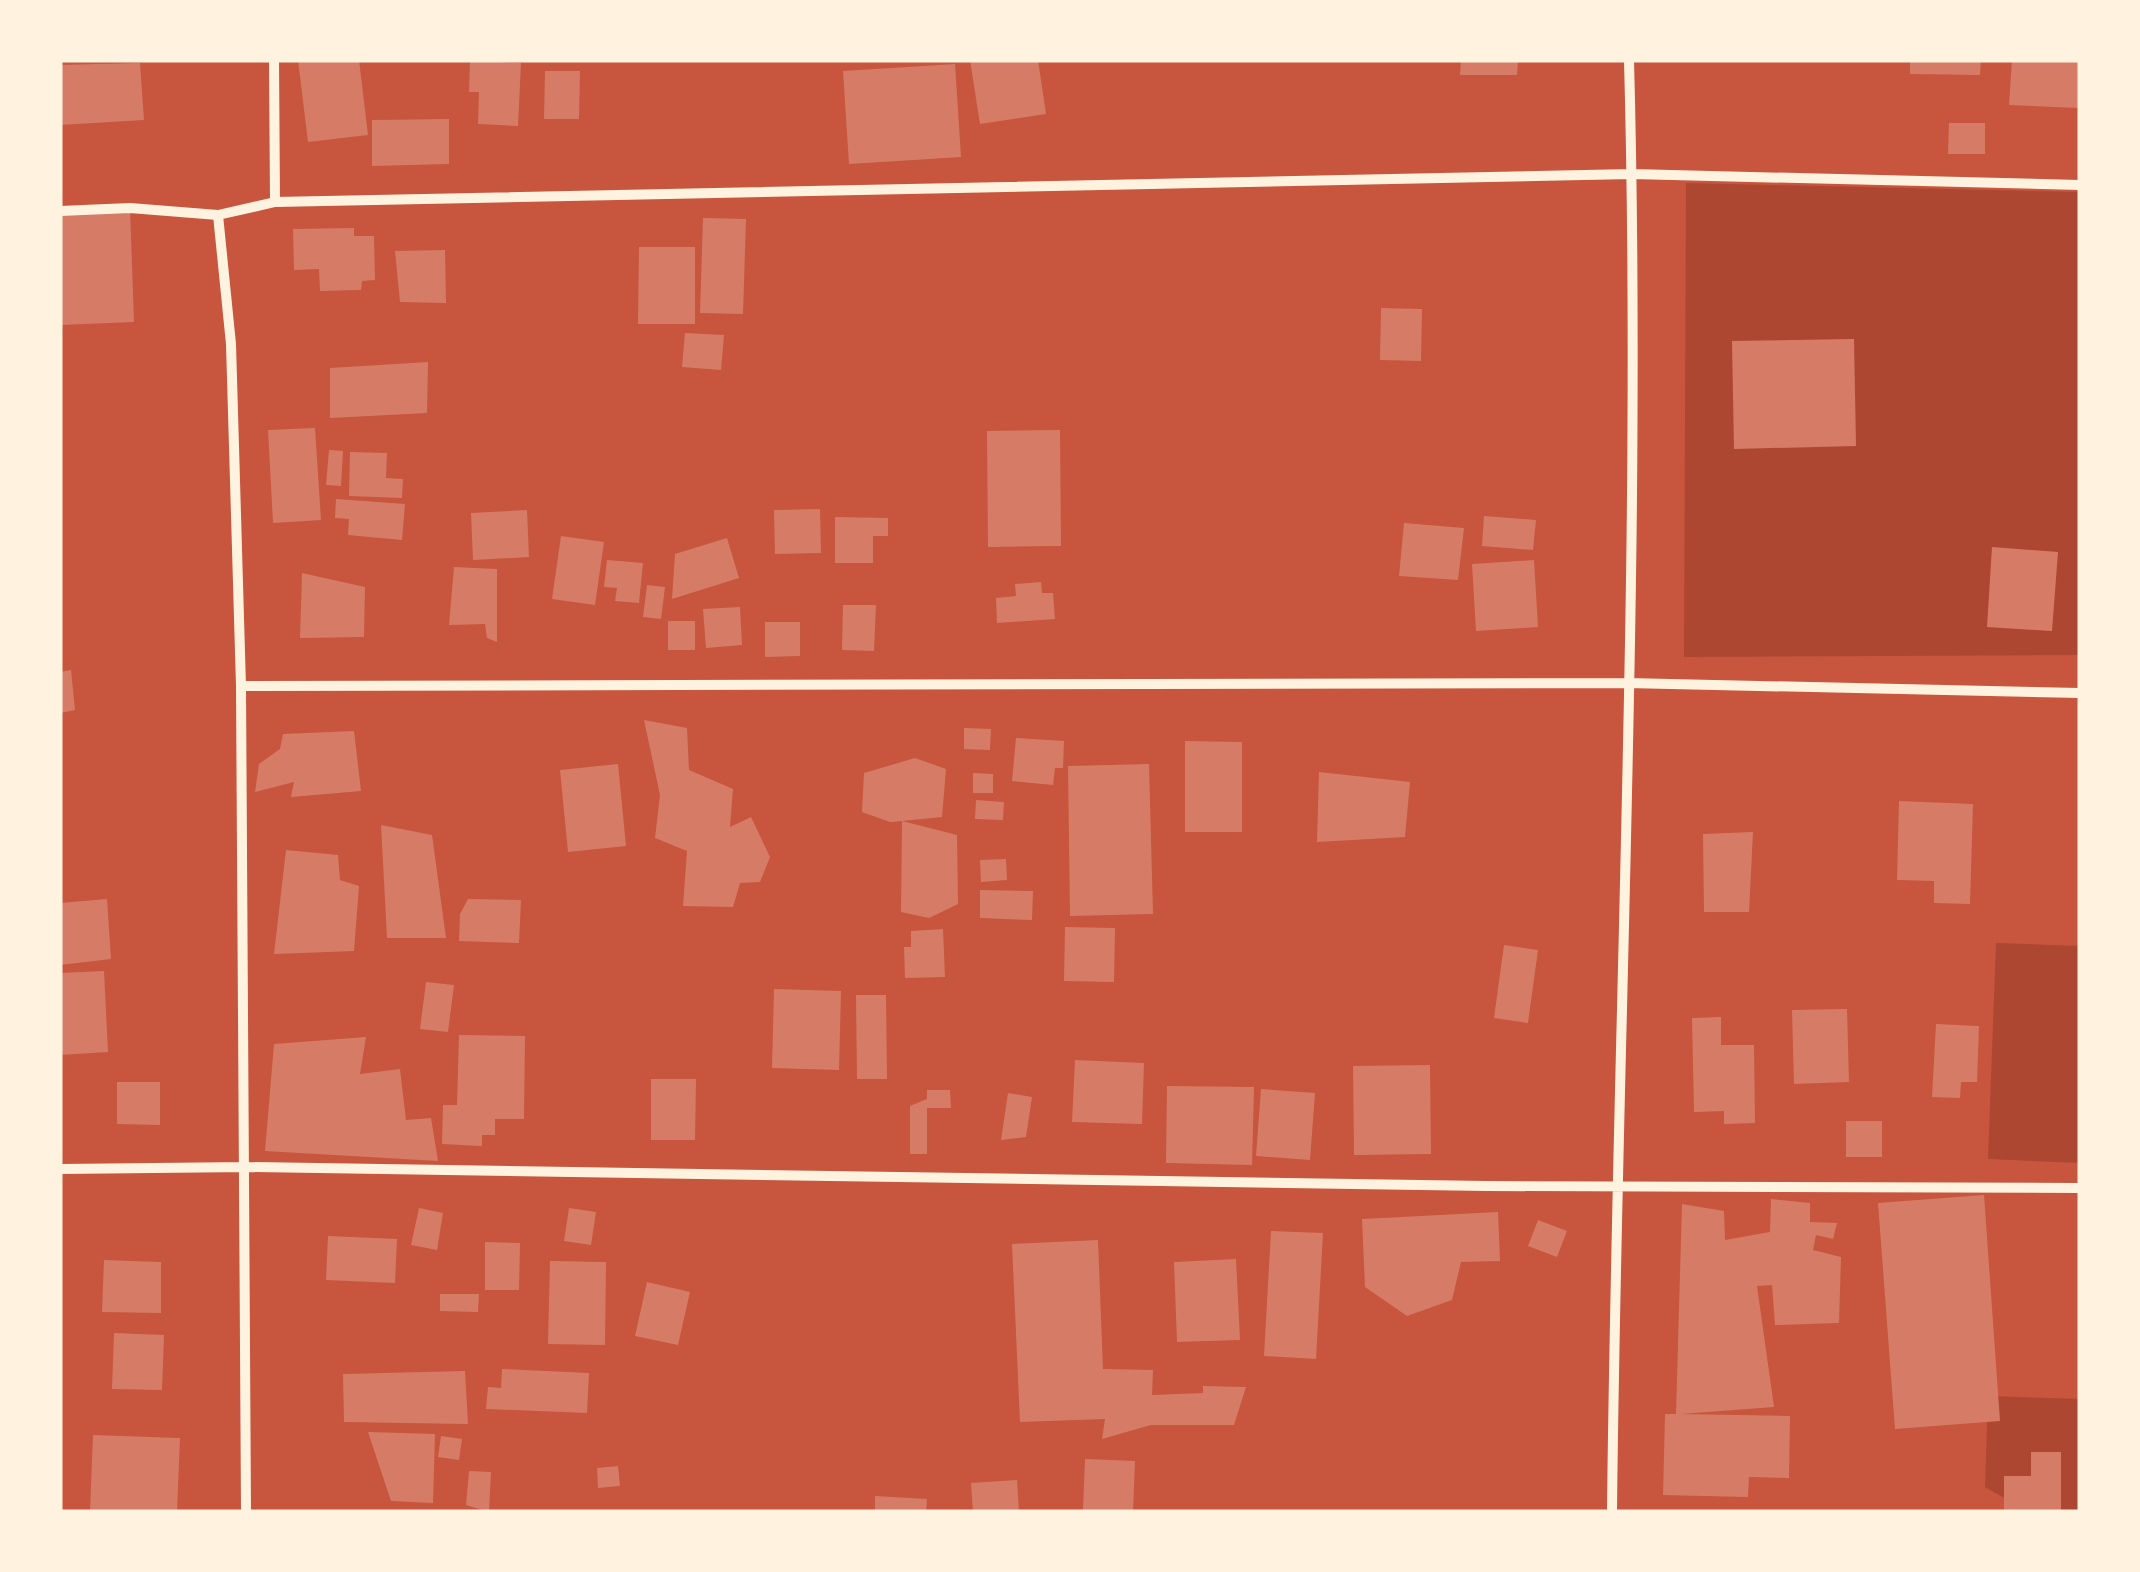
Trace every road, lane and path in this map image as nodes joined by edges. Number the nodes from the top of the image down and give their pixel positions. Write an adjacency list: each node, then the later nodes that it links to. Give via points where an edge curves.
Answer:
1 (274, 60): 5 (street)
2 (1628, 60): 3 (street)
3 (1632, 174): 4 (street); 5 (street); 8 (street)
4 (2080, 184)
5 (275, 202): 7 (street)
6 (60, 211): 7 (street)
7 (218, 215): 9 (street, via 231,344)
8 (1626, 683): 9 (street); 10 (street); 13 (street)
9 (241, 686): 11 (street)
10 (2080, 692)
11 (247, 1167): 12 (street); 13 (street); 15 (street)
12 (60, 1169)
13 (1615, 1187): 14 (street); 16 (street)
14 (2080, 1188)
15 (246, 1512)
16 (1612, 1512)

